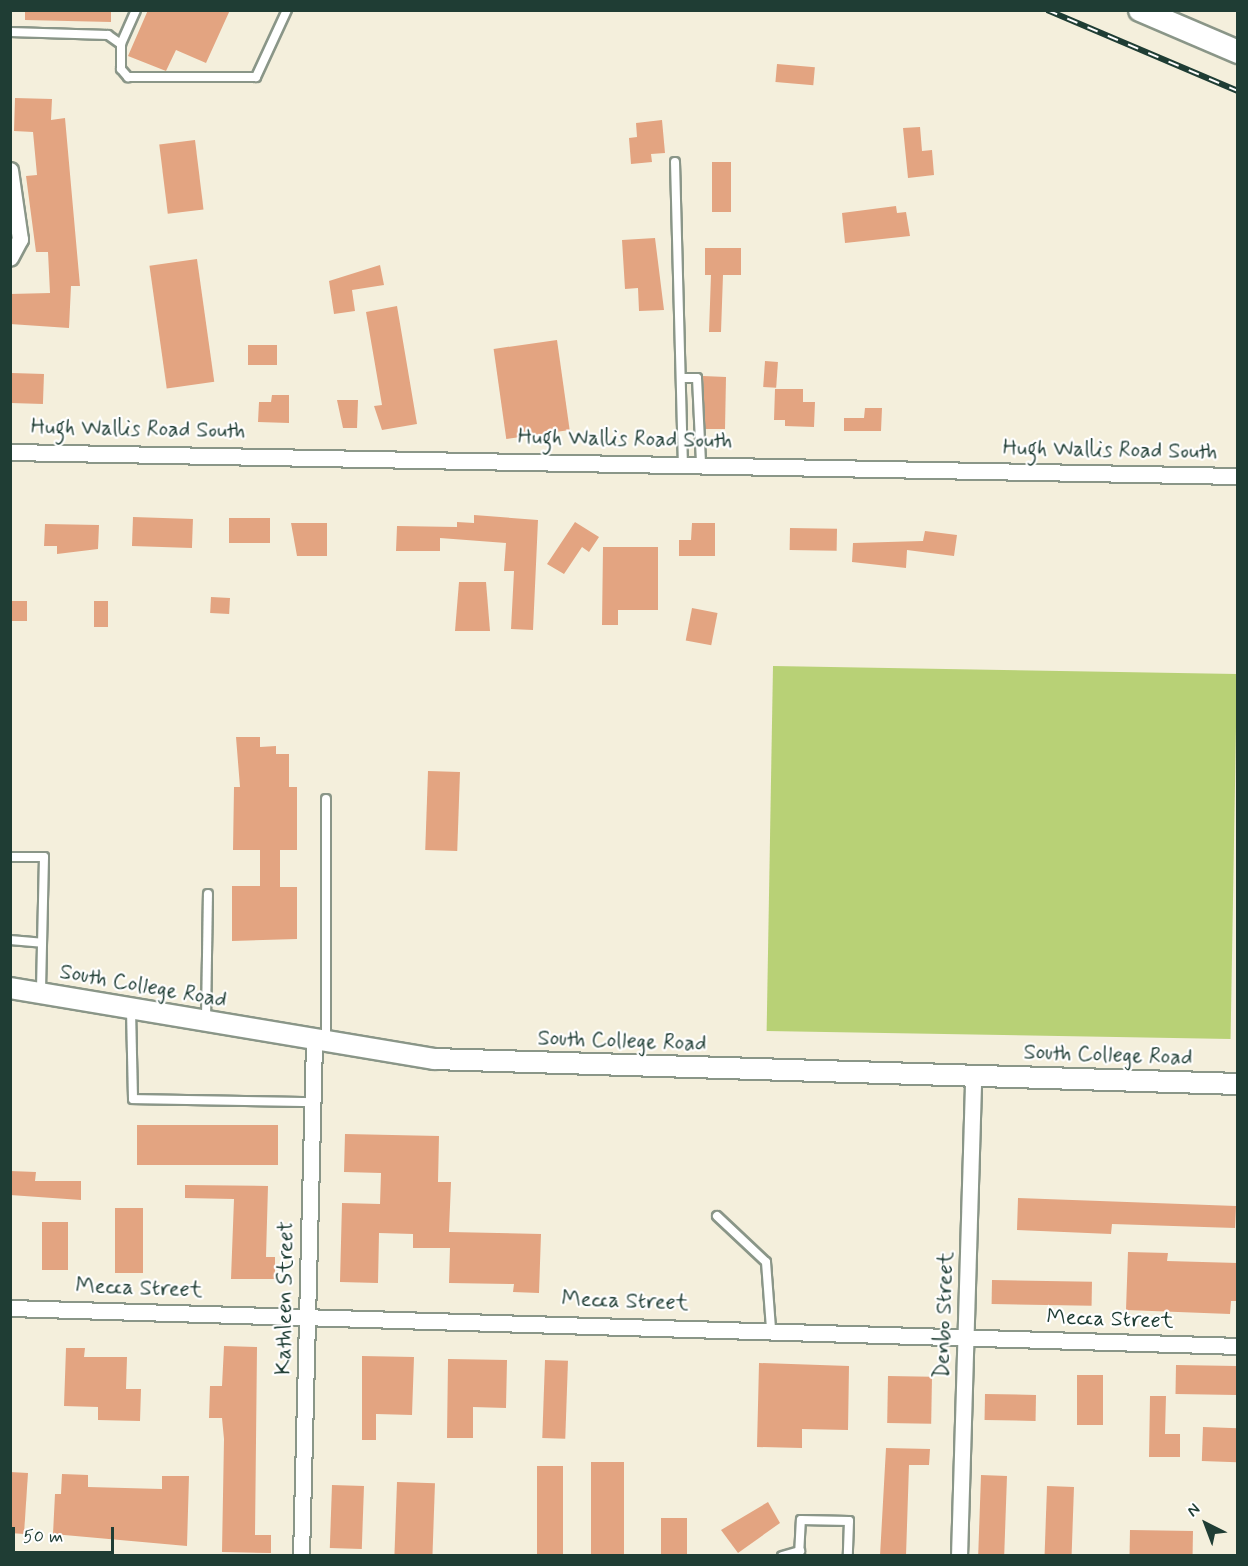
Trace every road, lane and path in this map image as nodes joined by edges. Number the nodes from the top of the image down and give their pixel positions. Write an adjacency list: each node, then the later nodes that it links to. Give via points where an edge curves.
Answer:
1 (136, 10): 5 (lane)
2 (287, 10): 5 (lane, via 256,77 128,77 121,69)
3 (1140, 10): 6 (main road)
4 (10, 32): 5 (lane, via 108,35)
5 (121, 44)
6 (1238, 52)
7 (675, 162): 10 (lane)
8 (10, 170): 9 (street, via 20,239)
9 (10, 258)
10 (683, 378): 12 (lane); 13 (lane, via 697,378)
11 (10, 452): 12 (street, Hugh Wallis Road South)
12 (683, 464): 13 (street, Hugh Wallis Road South)
13 (701, 464): 14 (street, Hugh Wallis Road South)
14 (1238, 476)
15 (326, 799): 24 (lane)
16 (10, 857): 19 (lane, via 44,857)
17 (208, 894): 23 (lane)
18 (10, 940): 19 (lane)
19 (42, 943): 21 (lane)
20 (10, 988): 21 (street, South College Road)
21 (41, 993): 22 (street, South College Road)
22 (131, 1008): 23 (street, South College Road); 27 (lane, via 133,1099)
23 (206, 1022): 24 (street, South College Road)
24 (320, 1043): 25 (street, South College Road, via 484,1062); 27 (street, Kathleen Street)
25 (974, 1076): 26 (street, South College Road); 32 (street, Denbo Street)
26 (1238, 1084)
27 (315, 1102): 30 (street, Kathleen Street)
28 (717, 1216): 31 (lane, via 766,1262)
29 (10, 1308): 30 (street, Mecca Street)
30 (310, 1317): 31 (street, Mecca Street); 35 (street, Kathleen Street)
31 (771, 1328): 32 (street, Mecca Street)
32 (967, 1338): 33 (street, Mecca Street); 38 (street, Denbo Street)
33 (1238, 1346)
34 (800, 1553): 36 (lane); 37 (lane, via 801,1520 849,1521)
35 (301, 1556)
36 (782, 1556)
37 (848, 1556)
38 (959, 1556)

